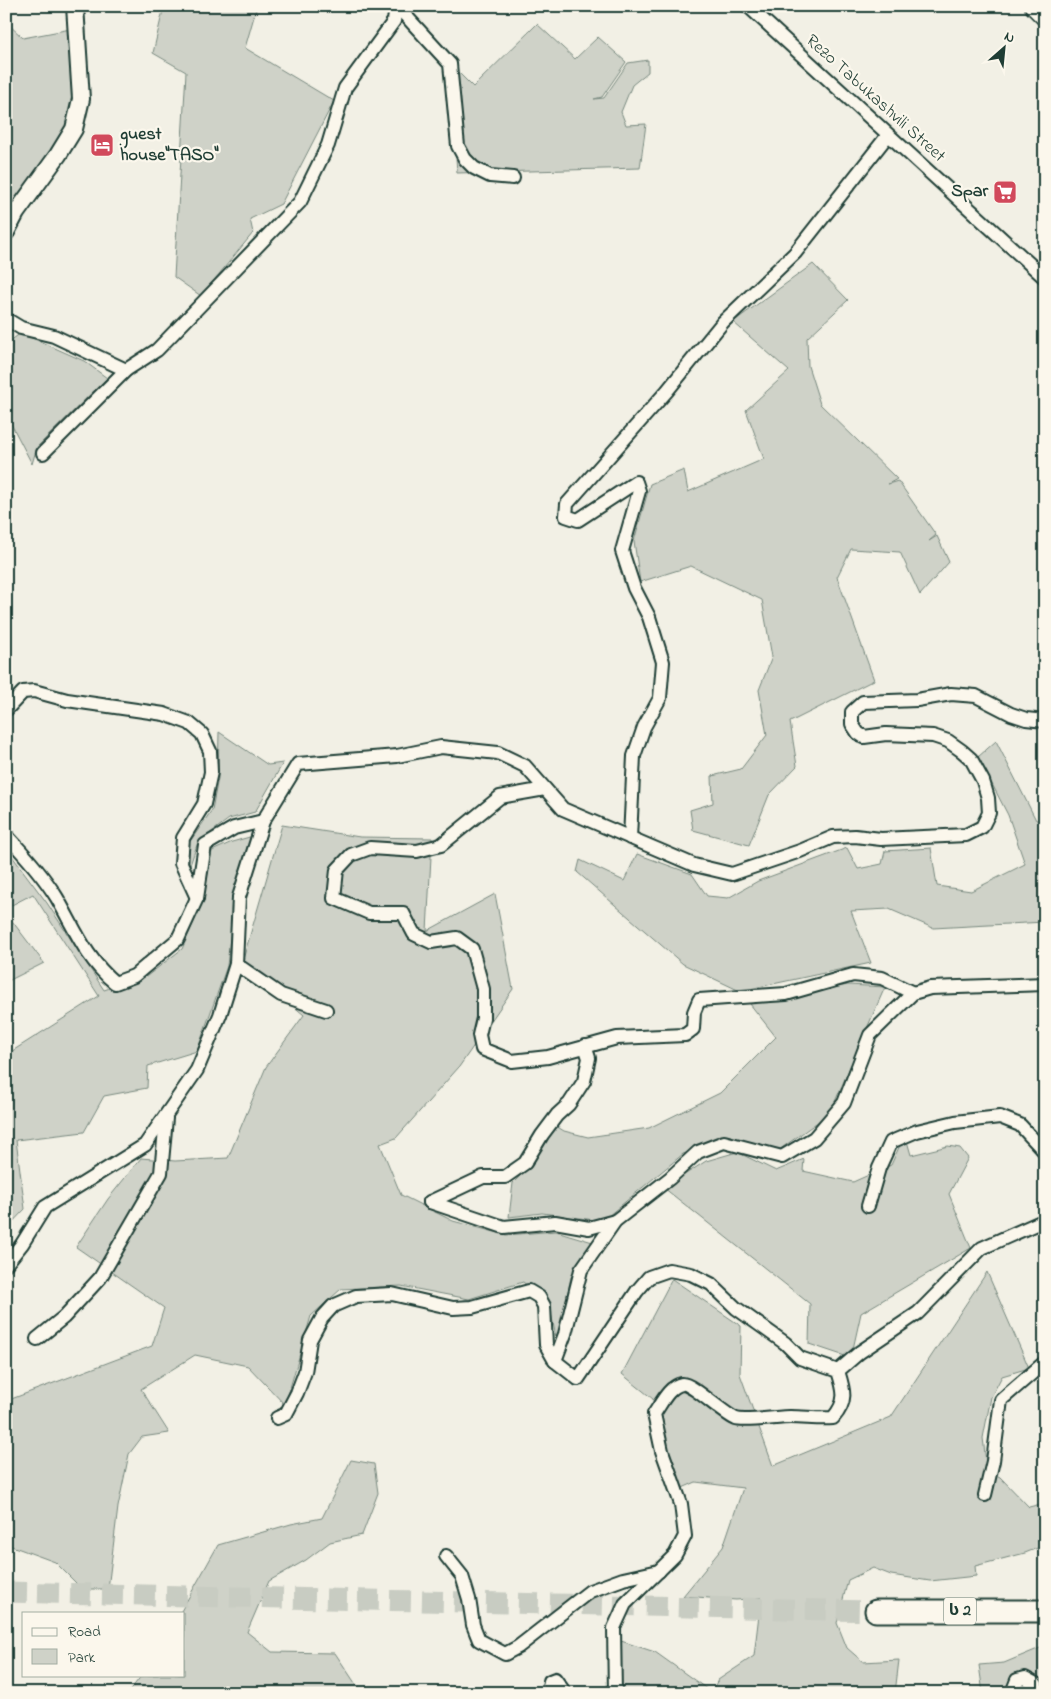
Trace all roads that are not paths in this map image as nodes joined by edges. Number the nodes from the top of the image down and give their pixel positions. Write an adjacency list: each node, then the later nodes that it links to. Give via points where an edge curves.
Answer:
1 (75, 6): 9 (street, via 81,99 74,129)
2 (396, 6): 12 (street, via 394,21 345,88 328,146 300,202 157,350)
3 (400, 6): 8 (street, via 450,64 458,146 465,159 490,176)
4 (748, 6): 7 (street, Rezo Tabukashvili Street)
5 (1034, 6): 6 (main road)
6 (1045, 17)
7 (888, 135): 10 (street, Rezo Tabukashvili Street); 19 (street, via 795,253 723,322 567,504 566,516 578,520 636,482 638,491 622,551 663,662 660,698 644,727 634,756)
8 (513, 178)
9 (6, 232)
10 (1045, 278)
11 (6, 319): 12 (street, via 21,328 54,336)
12 (126, 370): 13 (street)
13 (42, 453)
14 (6, 710): 20 (street, via 24,692 34,691 67,700 164,714 188,723 202,734 210,751 211,772 204,804 183,838 181,863)
15 (1045, 721): 19 (street, via 1011,714 976,696 951,694 917,700 863,702 852,712 852,724 864,737 886,734 933,736 948,741 971,759 983,781 989,813 982,827 966,835 881,839 833,837 732,874 694,865)
16 (545, 789): 17 (street, via 525,766 498,753 441,747 397,756 298,764); 19 (street, via 563,809); 25 (street, via 500,797 441,845 417,851 370,848 351,855 337,870 334,898 369,913 403,913 414,934 431,942 457,938 472,949 483,989 483,1018 479,1035 482,1049 512,1061 548,1057)
17 (263, 821): 20 (street, via 234,828 205,845); 21 (street, via 239,897)
18 (6, 835): 20 (street, via 56,897 101,972 115,983 134,976 178,939)
19 (630, 838)
20 (197, 898)
21 (236, 964): 24 (street, via 280,994); 26 (street, via 220,1015 197,1070)
22 (1045, 984): 23 (street, via 930,988)
23 (913, 993): 25 (street, via 882,978 853,975 786,994 700,1000 694,1012 692,1029 685,1035 617,1038); 30 (street, via 870,1035 844,1103 814,1138 782,1157 724,1142 698,1152)
24 (326, 1010)
25 (585, 1046): 30 (street, via 588,1058 584,1081 547,1128 526,1163 505,1178 483,1177 430,1202 504,1227 555,1222 589,1228)
26 (166, 1115): 31 (street, via 145,1145 45,1207); 32 (street, via 160,1173 100,1278 64,1317)
27 (1045, 1152): 28 (street, via 1020,1124 1000,1117 955,1122 917,1131 891,1142)
28 (868, 1206)
29 (1045, 1220): 35 (street, via 982,1248 918,1313)
30 (615, 1221): 33 (street, via 581,1270)
31 (6, 1264)
32 (38, 1339)
33 (555, 1361): 35 (street, via 578,1379 637,1290 649,1278 669,1270 691,1274 711,1284 800,1358); 36 (street, via 546,1344 544,1306 539,1297 529,1291 472,1307 453,1308 392,1294 356,1296 333,1306 322,1318 310,1340 305,1372 297,1393 286,1414)
34 (1045, 1362): 37 (street, via 1001,1400)
35 (838, 1371): 39 (street, via 845,1391 840,1410 833,1418 737,1420 688,1384 670,1390 654,1414 662,1451 681,1504 685,1536 675,1555)
36 (276, 1418)
37 (985, 1495)
38 (446, 1556): 39 (street, via 462,1576 479,1640 504,1654 518,1648 590,1591)
39 (659, 1571): 44 (street, via 625,1604 614,1628)
40 (876, 1611): 41 (highway, ს 2)
41 (1045, 1611)
42 (553, 1693): 43 (street, via 549,1687 550,1681 555,1679)
43 (565, 1693)
44 (615, 1693)
45 (1012, 1693): 46 (street, via 1017,1680 1025,1678 1036,1684)
46 (1039, 1693)

